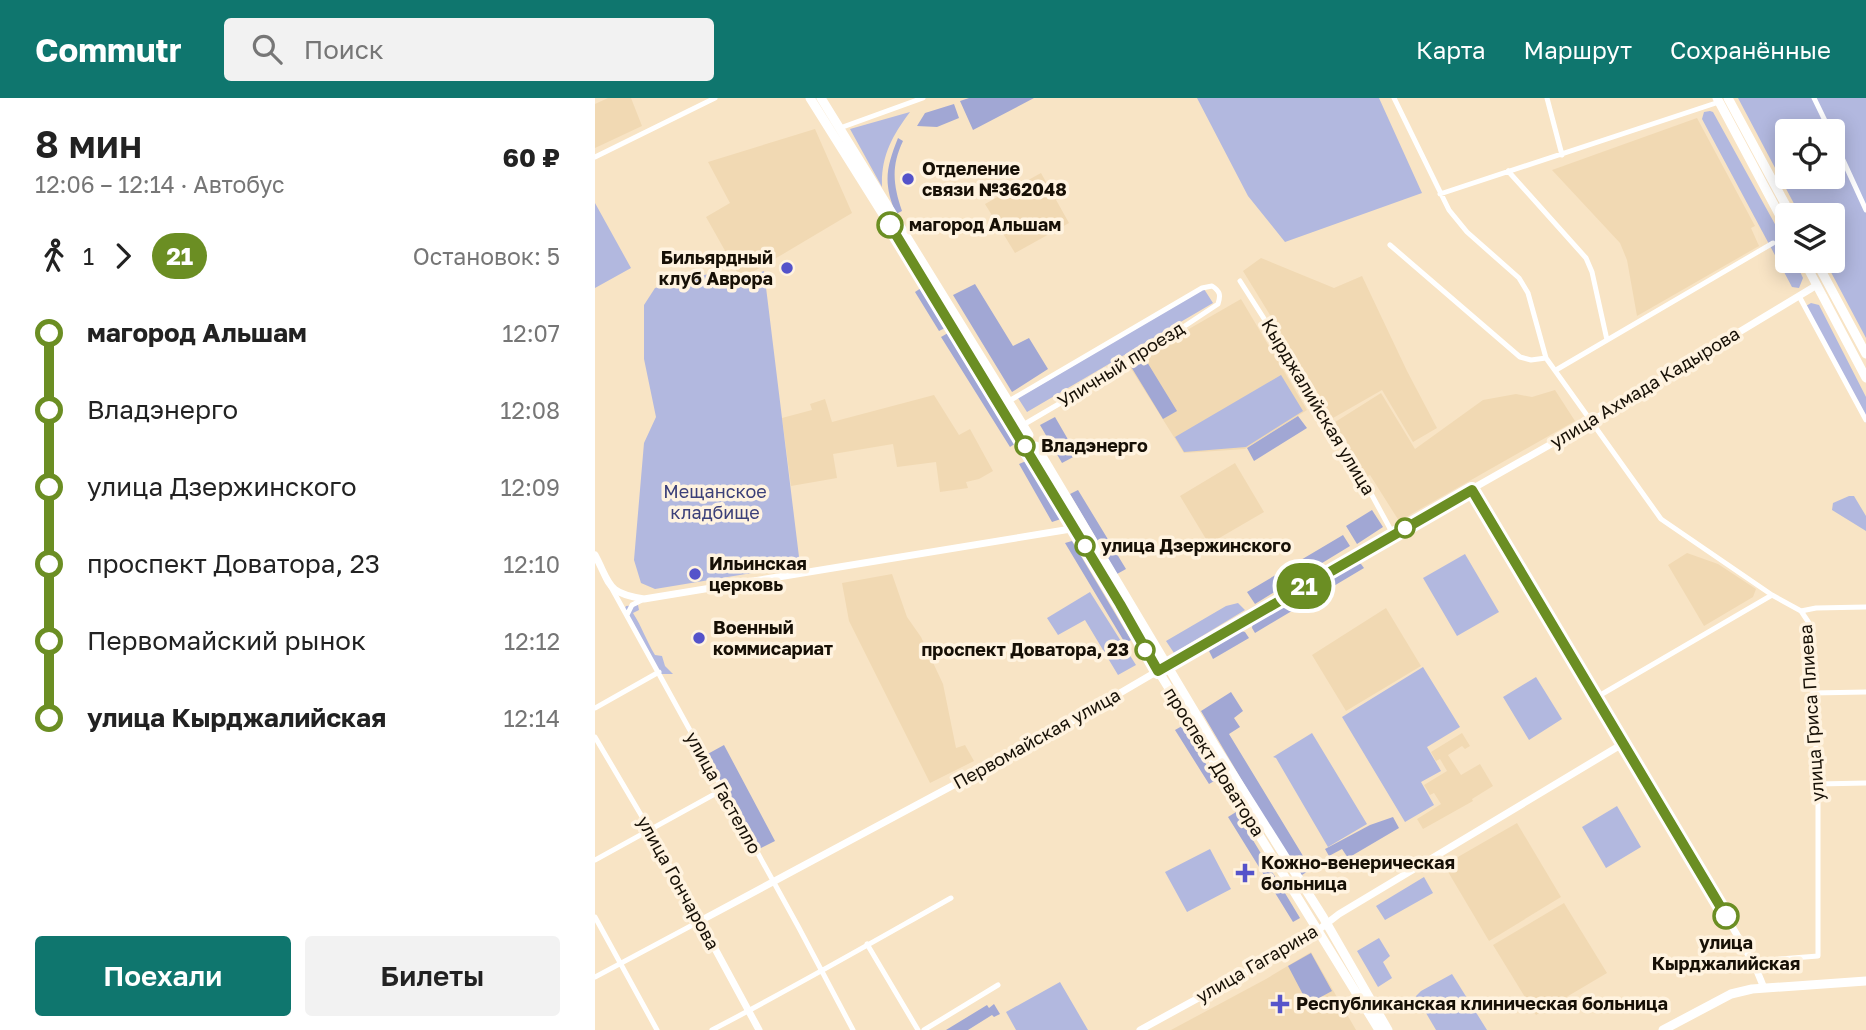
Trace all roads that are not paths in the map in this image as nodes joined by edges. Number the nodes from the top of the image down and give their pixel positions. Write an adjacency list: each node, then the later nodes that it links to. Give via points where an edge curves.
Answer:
1 (715, 98): 12 (street)
2 (810, 98): 10 (main road, проспект Доватора)
3 (821, 98): 10 (main road, проспект Доватора)
4 (923, 98): 10 (street)
5 (1394, 98): 15 (street)
6 (1546, 98): 11 (street)
7 (1815, 98): 9 (street)
8 (1721, 99): 11 (street); 16 (main road); 17 (main road)
9 (1824, 119)
10 (836, 130): 31 (main road, проспект Доватора); 38 (main road, проспект Доватора)
11 (1562, 155): 14 (street)
12 (595, 157)
13 (1845, 164): 18 (street)
14 (1508, 171): 15 (street); 26 (street, via 1586,258)
15 (1440, 194): 28 (street, via 1459,223 1520,278)
16 (1784, 203)
17 (1775, 205)
18 (1866, 210)
19 (1773, 243): 26 (street)
20 (1390, 244): 28 (street, via 1520,357)
21 (1810, 273): 24 (main road)
22 (1822, 273): 27 (main road)
23 (1240, 281): 39 (street, Кырджалийская улица, via 1343,442)
24 (1817, 285): 25 (street, улица Ахмада Кадырова); 30 (main road)
25 (1799, 296): 32 (street); 33 (street, улица Ахмада Кадырова)
26 (1607, 340): 29 (street)
27 (1866, 354)
28 (1546, 358): 29 (street, улица Гриса Плиева)
29 (1556, 370): 33 (street, улица Гриса Плиева)
30 (1866, 378)
31 (1009, 401): 34 (main road, проспект Доватора); 34 (street, Уличный проезд, via 1202,288 1216,289 1218,304)
32 (1866, 420)
33 (1590, 422): 37 (street, улица Ахмада Кадырова); 42 (street, улица Гриса Плиева, via 1661,519)
34 (1023, 425): 35 (main road, проспект Доватора)
35 (1029, 435)
36 (1036, 446): 38 (main road, проспект Доватора)
37 (1472, 490): 39 (street, Первомайская улица); 51 (street)
38 (1080, 527): 43 (street); 47 (main road, проспект Доватора)
39 (1393, 534): 47 (street, Первомайская улица)
40 (596, 557): 41 (street, улица Гастелло)
41 (611, 587): 43 (street, via 622,595); 46 (street, улица Гастелло)
42 (1772, 595): 45 (street, улица Гриса Плиева); 51 (street)
43 (644, 599): 46 (street, via 632,605)
44 (1866, 607): 45 (street)
45 (1801, 611): 50 (street, улица Гриса Плиева, via 1809,623)
46 (627, 615): 48 (street, улица Гастелло)
47 (1163, 668): 60 (street, Первомайская улица); 64 (main road, проспект Доватора)
48 (659, 672): 52 (street); 57 (street, улица Гастелло)
49 (1866, 692): 50 (street)
50 (1813, 693): 56 (street, улица Гриса Плиева)
51 (1597, 697): 54 (street)
52 (595, 708)
53 (595, 737): 58 (street, улица Гончарова)
54 (1624, 743): 64 (street, улица Гагарина); 67 (street)
55 (1866, 783): 56 (street)
56 (1818, 784): 67 (street, улица Гриса Плиева, via 1818,956 1780,959)
57 (722, 790): 58 (street); 60 (street, улица Гастелло)
58 (650, 830): 59 (street); 63 (street, улица Гончарова)
59 (595, 860)
60 (773, 882): 63 (street, Первомайская улица); 68 (street, улица Гастелло)
61 (950, 898): 65 (street)
62 (595, 917): 66 (street)
63 (700, 921): 66 (street, Первомайская улица); 73 (street, улица Гончарова)
64 (1323, 926): 80 (street, улица Гагарина); 81 (main road, проспект Доватора); 82 (main road, проспект Доватора)
65 (867, 944): 68 (street); 78 (street)
66 (621, 964): 69 (street, Первомайская улица); 74 (street)
67 (1755, 967): 72 (street)
68 (823, 972): 73 (street); 77 (street, улица Гастелло)
69 (595, 977)
70 (1866, 981): 72 (main road)
71 (998, 985): 79 (street)
72 (1764, 988): 83 (main road, via 1731,994)
73 (748, 1011): 75 (street); 76 (street, улица Гончарова)
74 (657, 1030)
75 (712, 1030)
76 (759, 1030)
77 (853, 1030)
78 (918, 1030)
79 (924, 1030)
80 (1140, 1030)
81 (1379, 1030)
82 (1388, 1030)
83 (1663, 1030)

